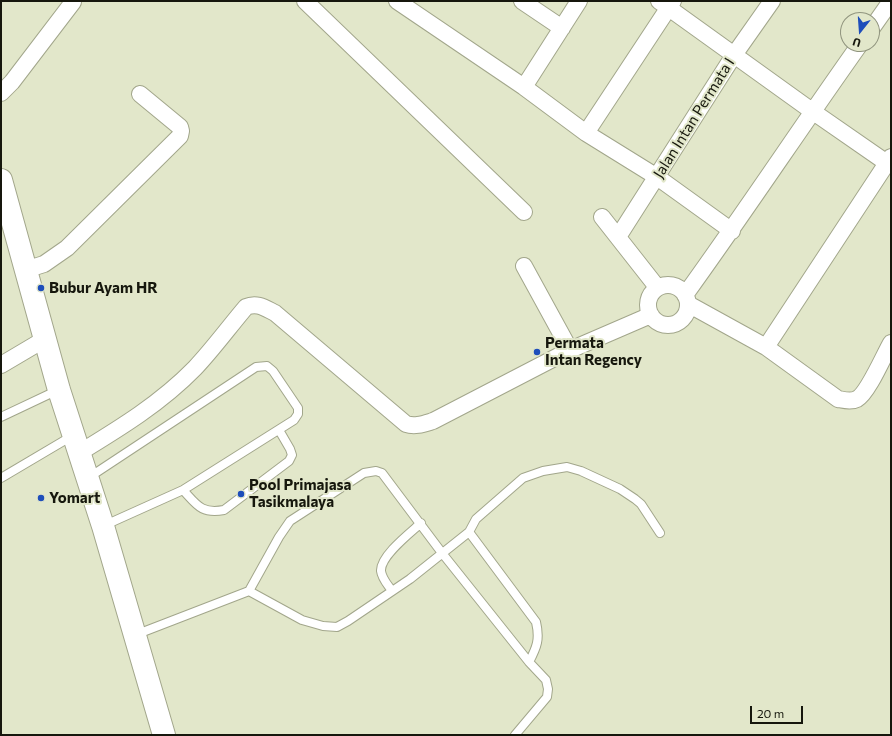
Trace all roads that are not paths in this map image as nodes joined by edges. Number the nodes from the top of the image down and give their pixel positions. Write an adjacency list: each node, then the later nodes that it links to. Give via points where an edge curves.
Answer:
1 (305, 1): 21 (street)
2 (397, 1): 13 (street)
3 (522, 1): 10 (street)
4 (579, 1): 10 (street)
5 (772, 1): 12 (street, Jalan Intan Permata I)
6 (891, 1): 9 (street)
7 (73, 2): 14 (street)
8 (667, 3): 12 (street); 17 (street)
9 (880, 17)
10 (562, 28): 13 (street)
11 (854, 52): 16 (street)
12 (734, 55): 16 (street); 19 (street, Jalan Intan Permata I)
13 (524, 87): 17 (street)
14 (1, 93)
15 (140, 94): 26 (street, via 180,127 180,136 67,248 44,264)
16 (812, 111): 18 (street); 23 (street)
17 (586, 132): 19 (street)
18 (890, 162): 32 (street)
19 (657, 177): 23 (street); 24 (street, Jalan Intan Permata I)
20 (2, 185): 26 (highway)
21 (524, 212)
22 (602, 217): 24 (street)
23 (732, 230): 28 (street)
24 (618, 237): 27 (street)
25 (524, 266): 33 (street)
26 (25, 270): 30 (highway)
27 (657, 288): 28 (street, via 667,285 678,287); 29 (street, via 650,295 648,305)
28 (686, 300): 29 (street, via 685,314 678,322 658,322); 32 (street)
29 (651, 315): 33 (street)
30 (45, 339): 34 (street); 35 (highway)
31 (891, 343): 32 (street, via 865,392 857,399 849,400 838,398)
32 (766, 347)
33 (570, 350): 38 (street, via 433,421 411,426 275,313 252,304 246,307 196,367 129,423)
34 (1, 365)
35 (59, 390): 36 (lane); 38 (highway)
36 (1, 417)
37 (279, 430): 40 (lane, via 294,420 298,408 273,371 266,366 256,367); 41 (lane); 41 (lane, via 290,449 292,456 289,461 224,510 205,510)
38 (76, 444): 39 (lane); 40 (highway)
39 (1, 478)
40 (87, 478): 43 (highway)
41 (183, 490): 43 (lane)
42 (421, 523): 46 (lane); 47 (lane, via 382,473 364,472 290,521); 48 (lane, via 390,552 382,565 383,578)
43 (102, 526): 49 (highway)
44 (469, 532): 45 (lane, via 476,519 523,478 567,467 620,489 635,499); 46 (lane); 50 (lane, via 536,622 538,645)
45 (660, 533)
46 (442, 553): 48 (lane); 50 (lane)
47 (248, 591): 48 (lane, via 302,620 337,627); 49 (lane)
48 (392, 591)
49 (134, 635): 51 (highway)
50 (530, 662): 52 (lane, via 546,680 547,697)
51 (164, 735)
52 (515, 735)

